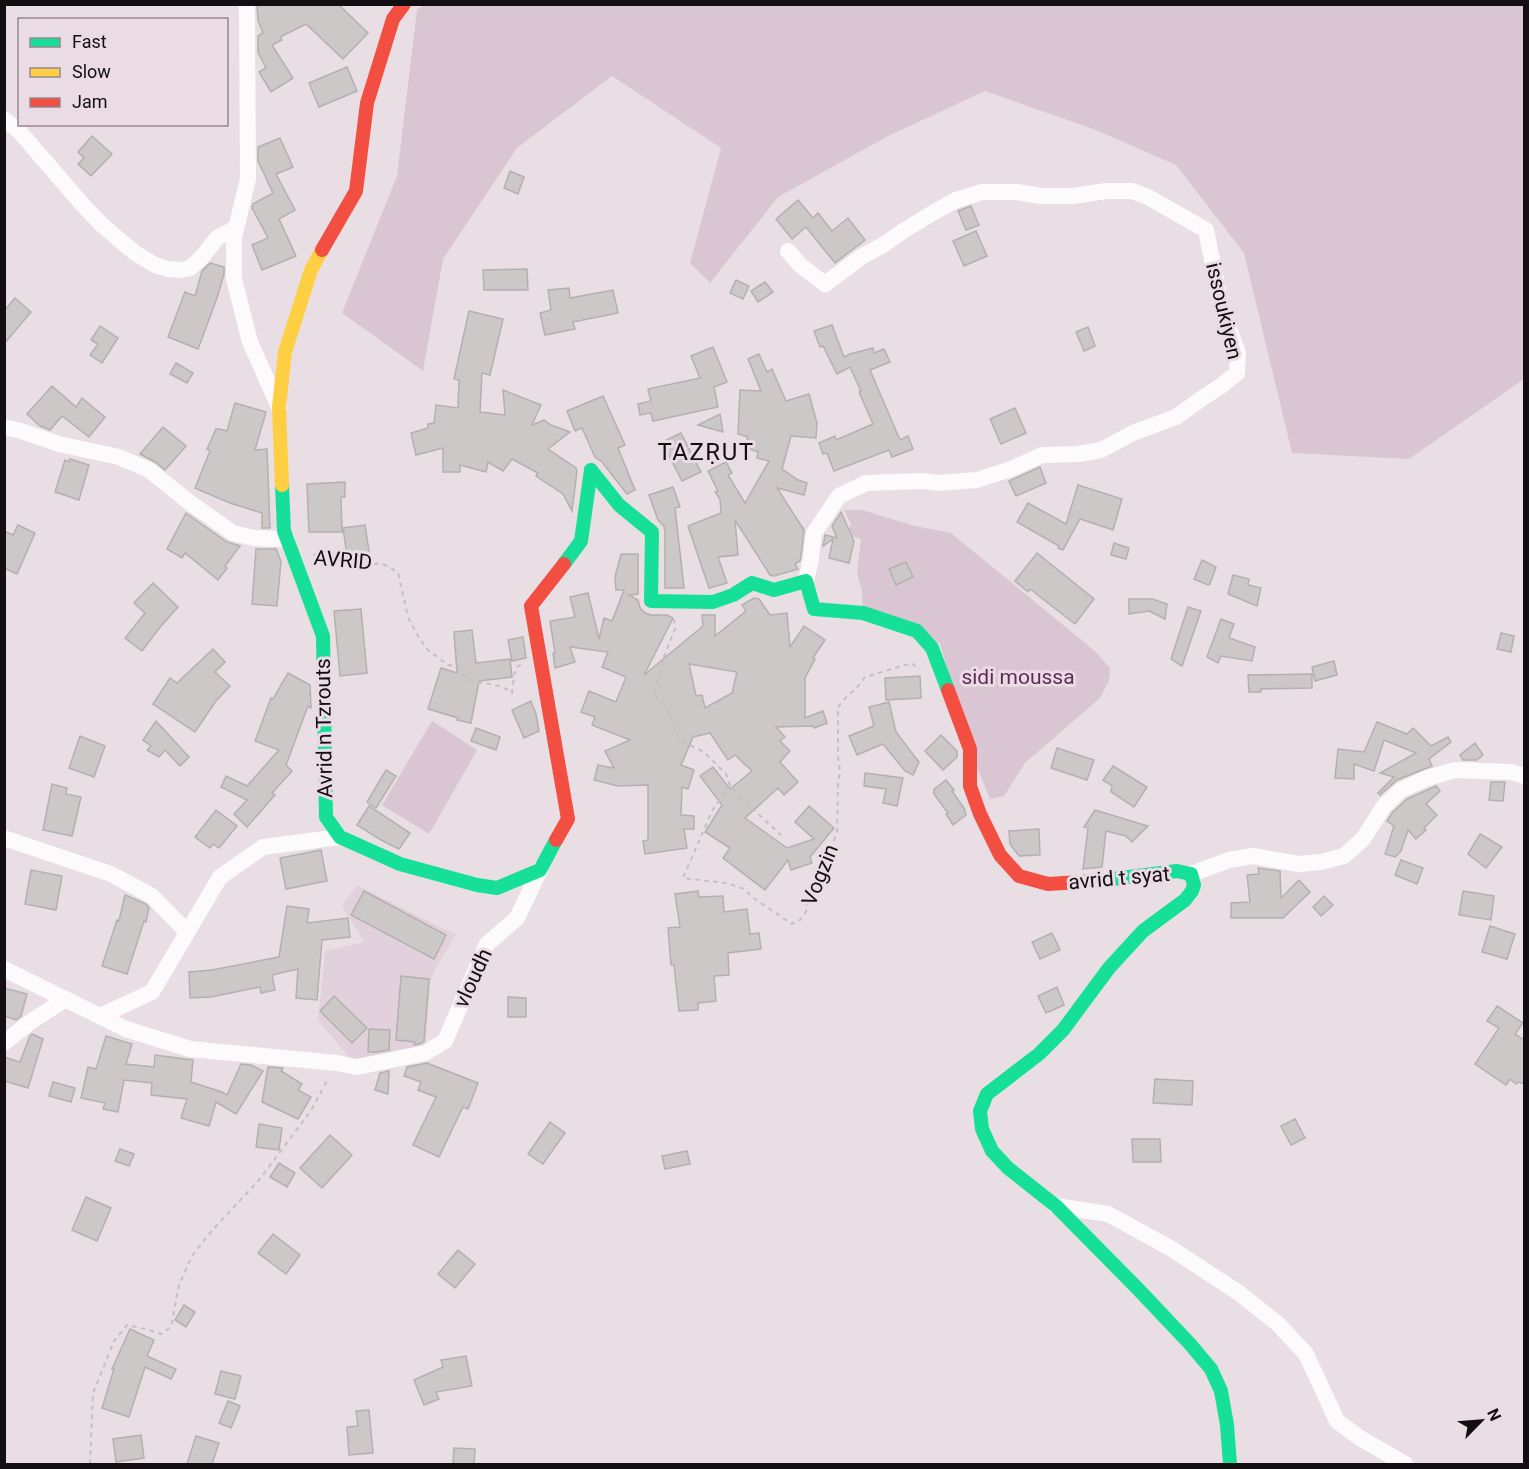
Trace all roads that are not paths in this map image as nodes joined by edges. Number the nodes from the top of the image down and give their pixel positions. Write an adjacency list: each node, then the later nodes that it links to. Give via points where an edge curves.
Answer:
1 (246, 4): 4 (street, via 248,179)
2 (404, 4): 6 (street, Avrid n Tzrouts, via 393,20 367,103 356,191 312,270 285,352)
3 (4, 119): 4 (street, via 102,225 155,265 190,268 217,238)
4 (236, 228): 6 (street, via 234,279 250,342)
5 (788, 251): 9 (street, issoukiyen, via 825,284 931,213 982,192 1073,196 1132,191 1206,231 1222,310 1238,353 1237,373 1221,386 1176,417 1101,450 1042,455 977,480 866,483 838,496 814,533)
6 (279, 407): 8 (street, Avrid n Tzrouts)
7 (4, 427): 8 (street, via 119,457 149,470 233,532 254,538)
8 (287, 539): 11 (street, Avrid n Tzrouts, via 323,636 326,817)
9 (806, 581): 13 (street, via 774,590 752,583 712,602 651,601 652,532 619,505 591,470 581,541 531,606 568,819); 14 (street, avrid t syat, via 814,609 863,613 916,632 932,648 970,749 970,786 980,814 1000,855 1019,876 1048,884 1177,871)
10 (1524, 776): 14 (street, via 1455,770 1427,778 1401,790 1344,856 1299,864 1253,856)
11 (340, 837): 13 (street, via 400,864 496,888); 15 (street, via 263,847 220,877)
12 (4, 838): 15 (street, via 111,874 152,896)
13 (540, 870): 18 (street, vloudh, via 517,918 487,944 446,1041 425,1053 357,1067 190,1049 126,1029)
14 (1191, 874): 20 (street, avrid t syat, via 1194,885 1185,900 1143,931 1108,968 1055,1038 987,1094 980,1111 982,1129 992,1151)
15 (187, 932): 18 (street, via 152,992)
16 (4, 969): 17 (street)
17 (66, 999): 18 (street); 19 (street)
18 (100, 1016)
19 (4, 1043)
20 (1056, 1206): 21 (street, avrid t syat, via 1211,1369 1221,1391); 22 (street, via 1108,1214 1172,1249 1239,1293 1278,1324 1306,1354 1337,1421)
21 (1230, 1464)
22 (1405, 1464)

